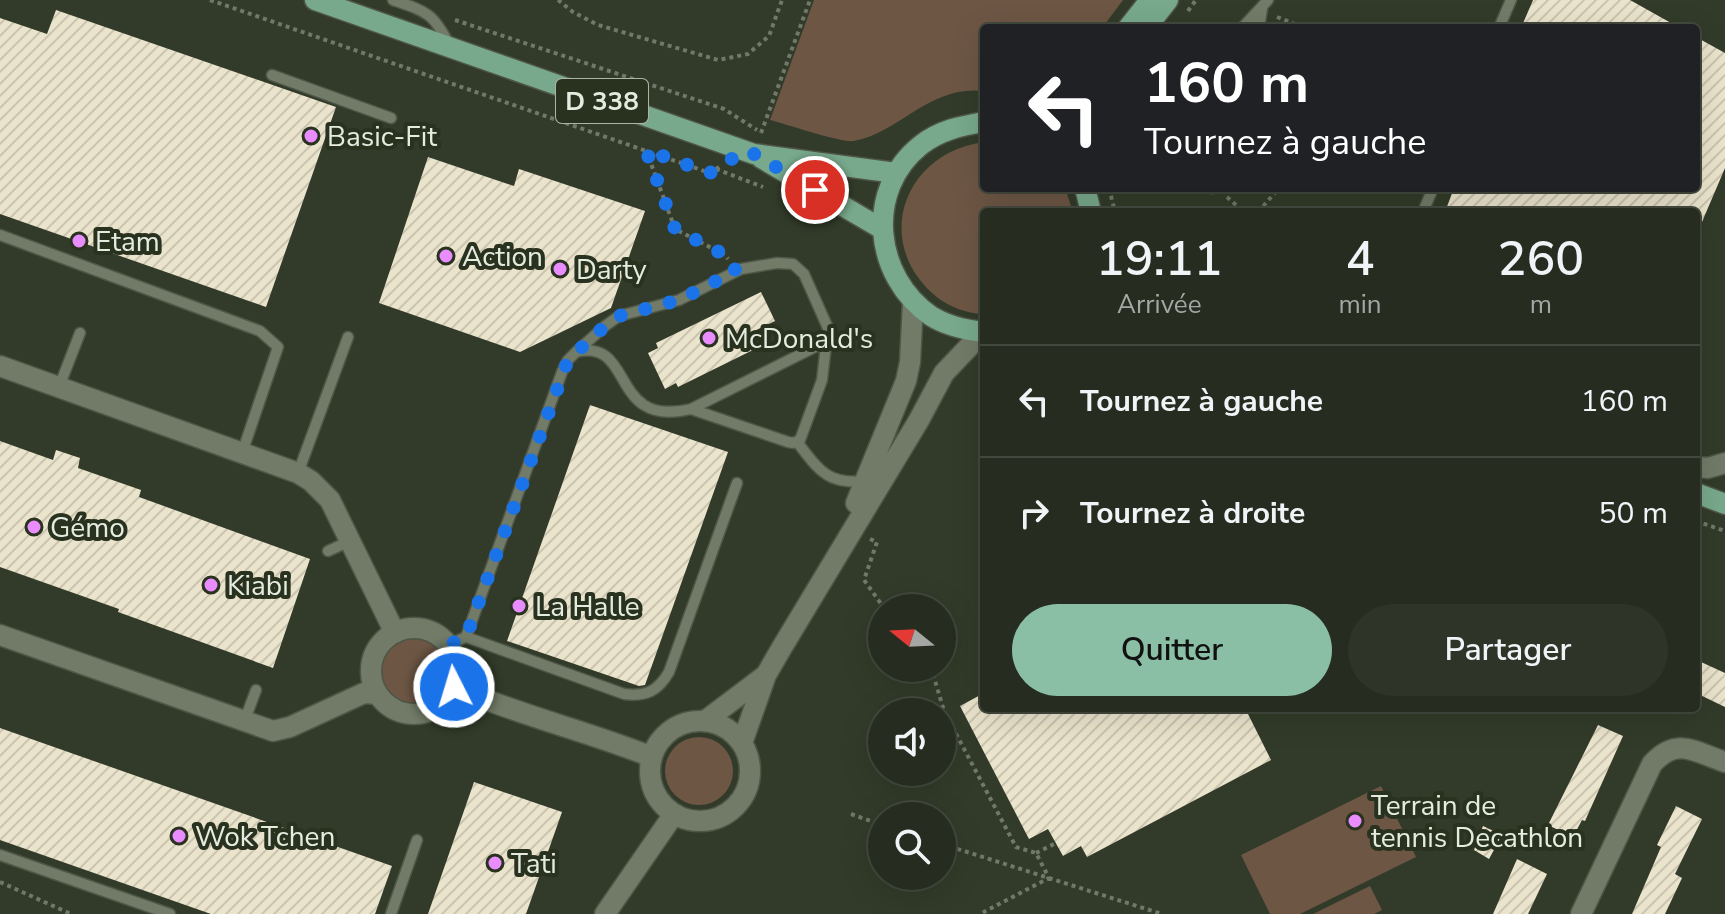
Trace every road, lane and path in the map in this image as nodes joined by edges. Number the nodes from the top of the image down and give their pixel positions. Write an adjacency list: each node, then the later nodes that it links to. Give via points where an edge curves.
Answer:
1 (210, 0): 23 (path)
2 (315, 0): 18 (main road, D 338)
3 (393, 0): 11 (lane)
4 (558, 0): 5 (path, via 598,25 718,60 748,54 769,36)
5 (782, 0)
6 (810, 0): 22 (path)
7 (1150, 0): 12 (main road)
8 (1168, 0): 13 (main road)
9 (1511, 0): 17 (lane)
10 (1265, 4): 14 (lane); 15 (lane); 16 (path)
11 (415, 7): 18 (lane, via 436,20); 22 (path, via 724,109)
12 (1131, 24)
13 (1149, 24)
14 (1246, 24)
15 (1260, 24)
16 (1293, 24)
17 (1501, 24)
18 (450, 48): 24 (main road, D 338)
19 (272, 75): 20 (lane)
20 (391, 118)
21 (980, 123): 26 (main road, via 951,128 920,146)
22 (762, 132): 24 (path)
23 (646, 150): 25 (path, via 710,173); 34 (path, via 675,229 725,255)
24 (749, 153): 25 (path); 26 (main road, D 338); 32 (main road, D 338)
25 (716, 169): 27 (path)
26 (896, 173): 32 (main road, via 885,200)
27 (766, 188)
28 (1276, 192): 31 (path)
29 (1226, 196): 30 (path)
30 (1240, 208)
31 (1262, 208)
32 (882, 229): 35 (main road, via 886,256)
33 (0, 235): 46 (lane, via 260,331 278,347)
34 (736, 271): 40 (lane, via 793,264 804,274 828,328); 41 (lane, via 679,300 619,316)
35 (913, 302): 36 (main road, via 945,323); 50 (street, via 906,381)
36 (980, 332)
37 (80, 333): 43 (lane)
38 (980, 335): 55 (street, via 944,373)
39 (348, 337): 49 (lane)
40 (827, 341): 44 (lane); 45 (lane, via 822,380)
41 (576, 352): 44 (lane, via 602,352 628,391 648,407 667,412); 63 (lane, via 562,372)
42 (0, 366): 43 (street)
43 (59, 387): 46 (street)
44 (691, 409): 45 (lane)
45 (797, 442): 50 (lane, via 823,474 848,483)
46 (242, 453): 49 (street)
47 (1725, 463): 48 (street)
48 (1700, 467)
49 (298, 473): 57 (street, via 330,500)
50 (865, 481): 59 (street)
51 (737, 483): 63 (lane, via 669,672 652,692 624,694)
52 (1700, 495): 53 (main road)
53 (1725, 504)
54 (1700, 522): 56 (path)
55 (851, 531): 59 (street); 60 (path, via 877,542 864,580)
56 (1725, 531)
57 (350, 541): 58 (lane); 61 (street)
58 (328, 551)
59 (831, 564): 64 (street)
60 (874, 594)
61 (395, 633): 63 (street, via 424,629); 68 (street, via 373,659)
62 (0, 635): 70 (street)
63 (457, 641): 66 (street)
64 (766, 675): 69 (street); 71 (street)
65 (933, 682): 80 (path, via 1016,847)
66 (454, 687): 68 (street, via 438,707 415,714 394,709); 72 (street)
67 (256, 690): 70 (lane)
68 (378, 694): 70 (street, via 364,693 282,730)
69 (705, 721): 71 (street, via 726,728); 72 (street, via 672,729)
70 (244, 722)
71 (742, 743): 74 (street, via 750,770 735,807 712,820)
72 (652, 757): 74 (street, via 653,789)
73 (1725, 762): 90 (street, via 1679,747 1664,750 1652,764)
74 (674, 814): 87 (street)
75 (851, 814): 76 (path)
76 (868, 820)
77 (417, 840): 86 (lane)
78 (1056, 843): 80 (path)
79 (956, 848): 82 (path)
80 (1036, 853): 82 (path)
81 (0, 855): 85 (lane)
82 (1049, 878): 88 (path); 89 (path)
83 (0, 882): 84 (path)
84 (71, 914)
85 (170, 914)
86 (391, 914)
87 (605, 914)
88 (980, 914)
89 (1162, 914)
90 (1581, 914)

